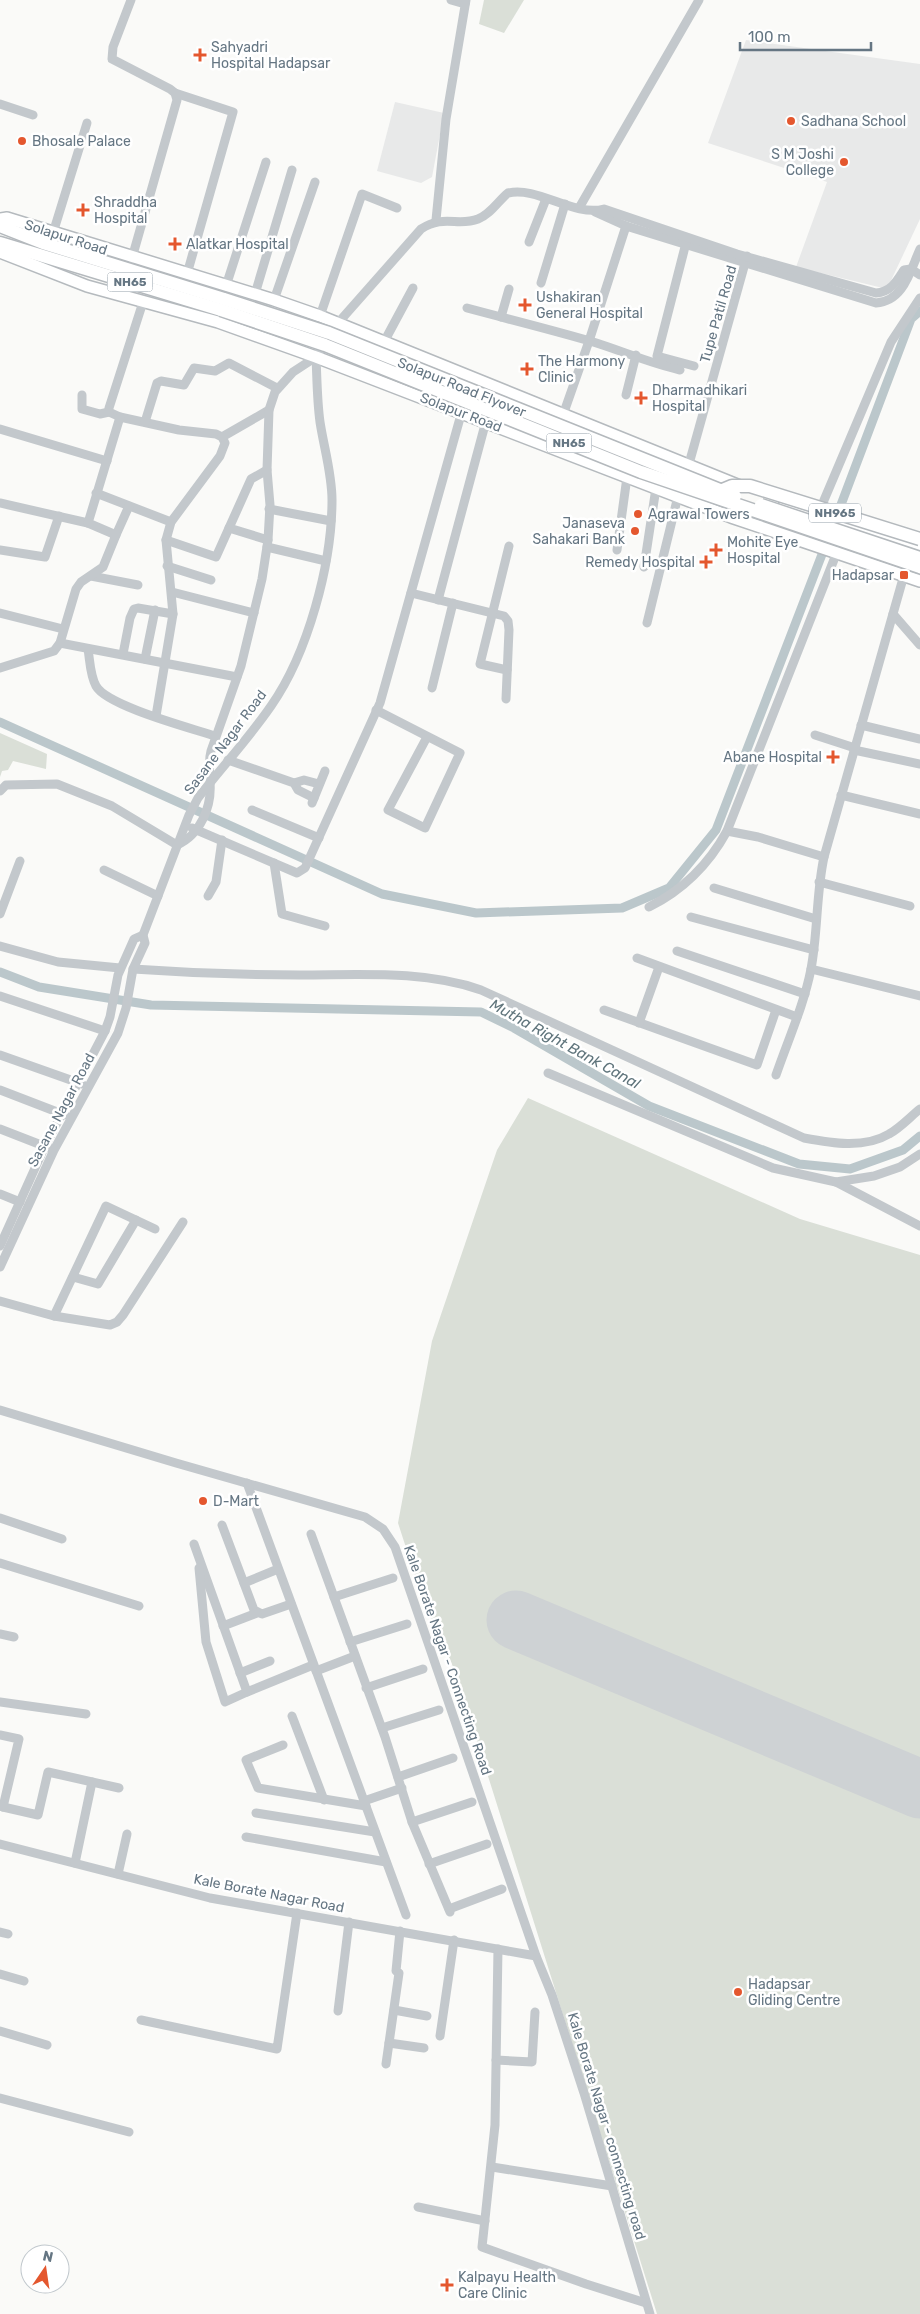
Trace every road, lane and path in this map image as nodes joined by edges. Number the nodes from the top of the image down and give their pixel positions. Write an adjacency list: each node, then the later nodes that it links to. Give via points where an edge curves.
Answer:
1 (131, 0): 5 (street, via 113,47 112,59)
2 (451, 0): 4 (street)
3 (699, 0): 15 (street)
4 (466, 2): 18 (street, via 445,128)
5 (175, 93): 27 (street, via 175,109); 30 (street, via 233,112)
6 (0, 104): 7 (street)
7 (33, 115)
8 (87, 123): 21 (street)
9 (266, 162): 36 (street)
10 (292, 170): 35 (street)
11 (315, 182): 38 (street)
12 (546, 199): 13 (street); 18 (street, via 514,191 502,197 479,219); 23 (street)
13 (565, 204): 15 (street); 32 (street)
14 (397, 208): 41 (street, via 362,194)
15 (579, 208): 16 (street)
16 (596, 212): 20 (street); 22 (street, via 604,210)
17 (0, 219): 21 (main road, Solapur Road, via 7,218)
18 (436, 220): 43 (street, via 421,229)
19 (0, 226): 36 (highway, Solapur Road Flyover / NH65, via 43,243)
20 (626, 226): 22 (street); 44 (street)
21 (53, 234): 27 (main road, Solapur Road)
22 (686, 241): 28 (street); 48 (street, via 657,356)
23 (529, 242)
24 (0, 243): 36 (highway, Solapur Road Flyover / NH65)
25 (920, 250): 29 (street, Tupe Patil Road)
26 (0, 252): 39 (main road, Solapur Road, via 87,286)
27 (132, 258): 30 (main road, Solapur Road)
28 (746, 260): 29 (street, Tupe Patil Road, via 847,290 886,296 904,270); 63 (street, Tupe Patil Road)
29 (911, 269): 31 (street)
30 (187, 274): 36 (main road, Solapur Road)
31 (920, 275)
32 (541, 283)
33 (413, 288): 45 (street)
34 (509, 289): 42 (street)
35 (255, 294): 36 (main road, Solapur Road); 38 (main road, Solapur Road)
36 (224, 298): 67 (highway, Solapur Road Flyover / NH65, bridge, via 329,333); 93 (highway, Solapur Road Flyover / NH65, bridge, via 325,345 650,475)
37 (920, 298): 74 (street, via 891,342)
38 (274, 300): 41 (main road, Solapur Road)
39 (143, 302): 47 (main road, Solapur Road, via 218,322); 54 (street)
40 (467, 308): 42 (street)
41 (320, 316): 43 (main road, Solapur Road)
42 (501, 317): 44 (street)
43 (338, 323): 45 (main road, Solapur Road); 47 (street)
44 (589, 341): 46 (street); 56 (street)
45 (384, 342): 56 (main road, Solapur Road)
46 (636, 355): 49 (street); 52 (street)
47 (316, 357): 50 (street); 55 (main road, Solapur Road); 75 (street, Sasane Nagar Road, via 320,420 331,483)
48 (694, 366)
49 (680, 370)
50 (277, 388): 53 (street); 59 (street, via 229,363 215,371 194,368 184,386 157,383)
51 (82, 395): 54 (street, via 82,409 100,414)
52 (626, 395)
53 (269, 410): 61 (street); 64 (street)
54 (109, 412): 57 (street)
55 (462, 412): 58 (main road, Solapur Road); 100 (street)
56 (563, 415): 63 (main road, Solapur Road)
57 (120, 418): 59 (street); 62 (street)
58 (486, 421): 65 (main road, Solapur Road); 101 (street)
59 (145, 422): 61 (street)
60 (0, 428): 62 (street)
61 (222, 437): 76 (street, via 225,443 220,456)
62 (107, 461): 68 (street)
63 (689, 467): 69 (street, Tupe Patil Road); 74 (main road, Solapur Road)
64 (267, 470): 72 (street); 78 (street, via 251,479)
65 (628, 477): 66 (main road, Solapur Road); 87 (street)
66 (656, 488): 69 (main road, Solapur Road); 92 (street)
67 (720, 491): 80 (highway, NH965, bridge, via 732,486 750,486); 89 (highway, Solapur Road Flyover / NH65, bridge)
68 (96, 493): 71 (street); 77 (street)
69 (677, 496): 83 (main road, Solapur Road); 109 (street, Tupe Patil Road)
70 (0, 503): 73 (street)
71 (129, 506): 76 (street); 79 (street)
72 (269, 509): 75 (street); 82 (street)
73 (58, 516): 77 (street); 86 (street, via 44,557)
74 (821, 516): 83 (street); 85 (main road, Solapur Road)
75 (331, 521): 90 (street, Sasane Nagar Road)
76 (171, 522): 81 (street)
77 (88, 523): 79 (street)
78 (229, 528): 81 (street, via 216,557); 82 (street)
79 (116, 535): 95 (street, via 103,567)
80 (920, 539)
81 (166, 540): 91 (street)
82 (267, 543): 90 (street); 106 (street)
83 (811, 543): 88 (main road, Solapur Road)
84 (509, 546): 104 (street)
85 (920, 548)
86 (0, 550)
87 (617, 550)
88 (833, 551): 94 (main road, Solapur Road); 142 (street)
89 (920, 558)
90 (326, 561): 130 (street, Sasane Nagar Road, via 306,637 295,665 272,704)
91 (167, 566): 96 (street); 99 (street)
92 (644, 567)
93 (920, 567)
94 (904, 575): 97 (main road, Solapur Road); 108 (street)
95 (91, 576): 98 (street); 110 (street, via 76,589)
96 (211, 580)
97 (920, 581)
98 (138, 585)
99 (172, 592): 106 (street); 107 (street)
100 (411, 593): 101 (street); 122 (street)
101 (438, 600): 102 (street)
102 (453, 603): 104 (street); 120 (street)
103 (155, 610): 107 (street); 114 (street, via 138,608 131,612); 115 (street)
104 (492, 612): 118 (street, via 508,621); 118 (street, via 480,664)
105 (0, 613): 110 (street)
106 (254, 613): 119 (street)
107 (173, 614): 116 (street)
108 (893, 614): 112 (street); 124 (street)
109 (647, 623)
110 (63, 630): 111 (street)
111 (60, 642): 113 (street); 117 (street, via 54,652 46,656)
112 (920, 645)
113 (88, 648): 114 (street); 123 (street, via 92,676 101,693 127,707)
114 (123, 654): 115 (street)
115 (145, 659): 116 (street)
116 (164, 664): 119 (street); 123 (street)
117 (0, 668)
118 (507, 670): 121 (street)
119 (237, 677): 126 (street)
120 (432, 688)
121 (506, 699)
122 (376, 710): 127 (street); 143 (street)
123 (156, 716): 126 (street)
124 (861, 725): 128 (street); 129 (street)
125 (815, 735): 129 (street)
126 (215, 736): 133 (street, via 208,760)
127 (427, 736): 127 (street, via 460,753 425,828 388,810)
128 (920, 739)
129 (854, 749): 131 (street); 137 (street)
130 (228, 760): 133 (street, Sasane Nagar Road); 134 (street)
131 (920, 764)
132 (325, 771): 136 (street)
133 (210, 782): 140 (street, Sasane Nagar Road); 141 (street, via 208,802)
134 (294, 783): 136 (street, via 298,790); 136 (street, via 304,780)
135 (0, 791): 145 (street, via 6,786 57,784 100,800)
136 (317, 794)
137 (841, 795): 139 (street); 146 (street)
138 (252, 810): 143 (street)
139 (920, 814)
140 (185, 824): 141 (street); 145 (street, Sasane Nagar Road)
141 (198, 830): 144 (street); 145 (street, via 189,840)
142 (727, 830): 146 (street); 155 (street, via 703,866 685,884)
143 (319, 838): 148 (street, via 305,868 297,872)
144 (222, 840): 148 (street); 153 (street, via 216,882)
145 (177, 845): 152 (street, Sasane Nagar Road)
146 (824, 857): 150 (street)
147 (20, 861): 156 (street)
148 (274, 862): 159 (street, via 282,914)
149 (104, 870): 152 (street)
150 (819, 882): 154 (street); 158 (street)
151 (714, 888): 158 (street)
152 (158, 896): 160 (street, Sasane Nagar Road)
153 (208, 896)
154 (910, 906)
155 (649, 907)
156 (0, 914)
157 (691, 917): 162 (street)
158 (816, 919): 162 (street)
159 (325, 926)
160 (143, 935): 166 (street, Sasane Nagar Road, via 134,939); 167 (street, Sasane Nagar Road, via 145,943)
161 (0, 946): 166 (street, via 58,962)
162 (814, 950): 168 (street)
163 (677, 951): 169 (street)
164 (637, 958): 165 (street)
165 (659, 967): 173 (street); 175 (street)
166 (120, 968): 176 (street, Sasane Nagar Road)
167 (133, 968): 181 (street, Sasane Nagar Road, via 118,1033); 183 (street, via 217,975 395,975 459,982 804,1138 833,1144 864,1143 889,1135)
168 (811, 969): 169 (street); 171 (street)
169 (805, 994): 174 (street)
170 (0, 996): 176 (street)
171 (920, 996)
172 (604, 1010): 175 (street)
173 (776, 1010): 174 (street); 175 (street, via 756,1065)
174 (796, 1017): 179 (street)
175 (639, 1023)
176 (105, 1031): 180 (street, Sasane Nagar Road)
177 (0, 1055): 180 (street)
178 (548, 1073): 189 (street, via 773,1168)
179 (776, 1075)
180 (79, 1082): 181 (street); 184 (street, Sasane Nagar Road)
181 (88, 1087): 185 (street, Sasane Nagar Road)
182 (0, 1090): 184 (street)
183 (920, 1109)
184 (62, 1113): 185 (street); 187 (street, Sasane Nagar Road)
185 (71, 1118): 187 (street, Sasane Nagar Road)
186 (0, 1129): 187 (street)
187 (50, 1148): 191 (street, Sasane Nagar Road); 198 (street, Sasane Nagar Road)
188 (920, 1154): 189 (street, via 900,1167 874,1176)
189 (836, 1182): 194 (street)
190 (0, 1194): 191 (street)
191 (20, 1202): 195 (street, Sasane Nagar Road)
192 (136, 1220): 196 (street); 199 (street, via 98,1284); 199 (street, via 106,1206)
193 (183, 1222): 201 (street, via 117,1322 99,1325)
194 (920, 1226)
195 (4, 1227): 197 (street, Sasane Nagar Road)
196 (155, 1229)
197 (0, 1246)
198 (0, 1267)
199 (73, 1277): 201 (street)
200 (0, 1301): 201 (street)
201 (54, 1316)
202 (0, 1410): 203 (street, Kale Borate Nagar - Connecting Road)
203 (246, 1483): 211 (street); 264 (street, Kale Borate Nagar - Connecting Road, via 365,1517 383,1529 395,1547)
204 (0, 1518): 207 (street)
205 (222, 1525): 213 (street)
206 (311, 1534): 214 (street)
207 (62, 1539)
208 (194, 1544): 209 (street)
209 (199, 1561): 219 (street); 229 (street, via 206,1642 216,1676 226,1702)
210 (0, 1563): 216 (street)
211 (278, 1569): 213 (street); 215 (street)
212 (392, 1578): 214 (street)
213 (244, 1583): 217 (street)
214 (334, 1597): 222 (street)
215 (291, 1604): 217 (street); 225 (street)
216 (139, 1606)
217 (257, 1613): 219 (street)
218 (407, 1624): 222 (street)
219 (223, 1626): 227 (street)
220 (0, 1634): 221 (street)
221 (14, 1637)
222 (350, 1642): 223 (street)
223 (355, 1656): 225 (street); 228 (street)
224 (270, 1661): 227 (street)
225 (315, 1668): 229 (street); 244 (street)
226 (423, 1669): 228 (street)
227 (240, 1673): 229 (street)
228 (366, 1688): 234 (street)
229 (247, 1692)
230 (0, 1702): 232 (street)
231 (439, 1710): 234 (street)
232 (86, 1714)
233 (292, 1716): 242 (street)
234 (382, 1728): 238 (street)
235 (0, 1735): 245 (street, via 19,1740)
236 (283, 1745): 242 (street, via 246,1760 258,1788)
237 (453, 1758): 238 (street)
238 (398, 1777): 241 (street)
239 (92, 1782): 240 (street); 245 (street, via 48,1772 38,1815); 254 (street)
240 (119, 1788)
241 (402, 1788): 244 (street); 247 (street)
242 (324, 1800): 244 (street)
243 (472, 1802): 247 (street)
244 (365, 1804): 248 (street)
245 (2, 1806)
246 (256, 1813): 248 (street)
247 (412, 1822): 255 (street)
248 (375, 1832): 253 (street)
249 (126, 1834): 256 (street)
250 (246, 1837): 253 (street)
251 (0, 1844): 254 (street, Kale Borate Nagar Road)
252 (487, 1844): 255 (street)
253 (386, 1862): 259 (street)
254 (75, 1863): 256 (street, Kale Borate Nagar Road)
255 (429, 1864): 257 (street, via 449,1911)
256 (118, 1874): 258 (street, Kale Borate Nagar Road, via 210,1898)
257 (502, 1889)
258 (297, 1913): 260 (street, Kale Borate Nagar Road); 271 (street, via 277,2049)
259 (406, 1915)
260 (349, 1922): 261 (street, Kale Borate Nagar Road); 268 (street)
261 (400, 1931): 262 (street, Kale Borate Nagar Road); 267 (street)
262 (454, 1940): 263 (street, Kale Borate Nagar Road); 273 (street)
263 (498, 1949): 264 (street, Kale Borate Nagar Road); 277 (street)
264 (536, 1956): 282 (street, Kale Borate Nagar - connecting road)
265 (0, 1974): 266 (street)
266 (24, 1981)
267 (394, 2010): 270 (street); 274 (street)
268 (338, 2011)
269 (535, 2012): 277 (street, via 532,2062)
270 (427, 2016)
271 (141, 2020)
272 (0, 2031): 275 (street)
273 (440, 2036)
274 (389, 2043): 276 (street); 278 (street)
275 (47, 2045)
276 (424, 2048)
277 (496, 2060): 281 (street)
278 (386, 2064)
279 (0, 2098): 280 (street)
280 (129, 2132)
281 (492, 2167): 282 (street); 284 (street)
282 (612, 2186): 285 (street, Kale Borate Nagar - connecting road)
283 (418, 2207): 284 (street)
284 (484, 2221): 285 (street, via 482,2247)
285 (648, 2307)

